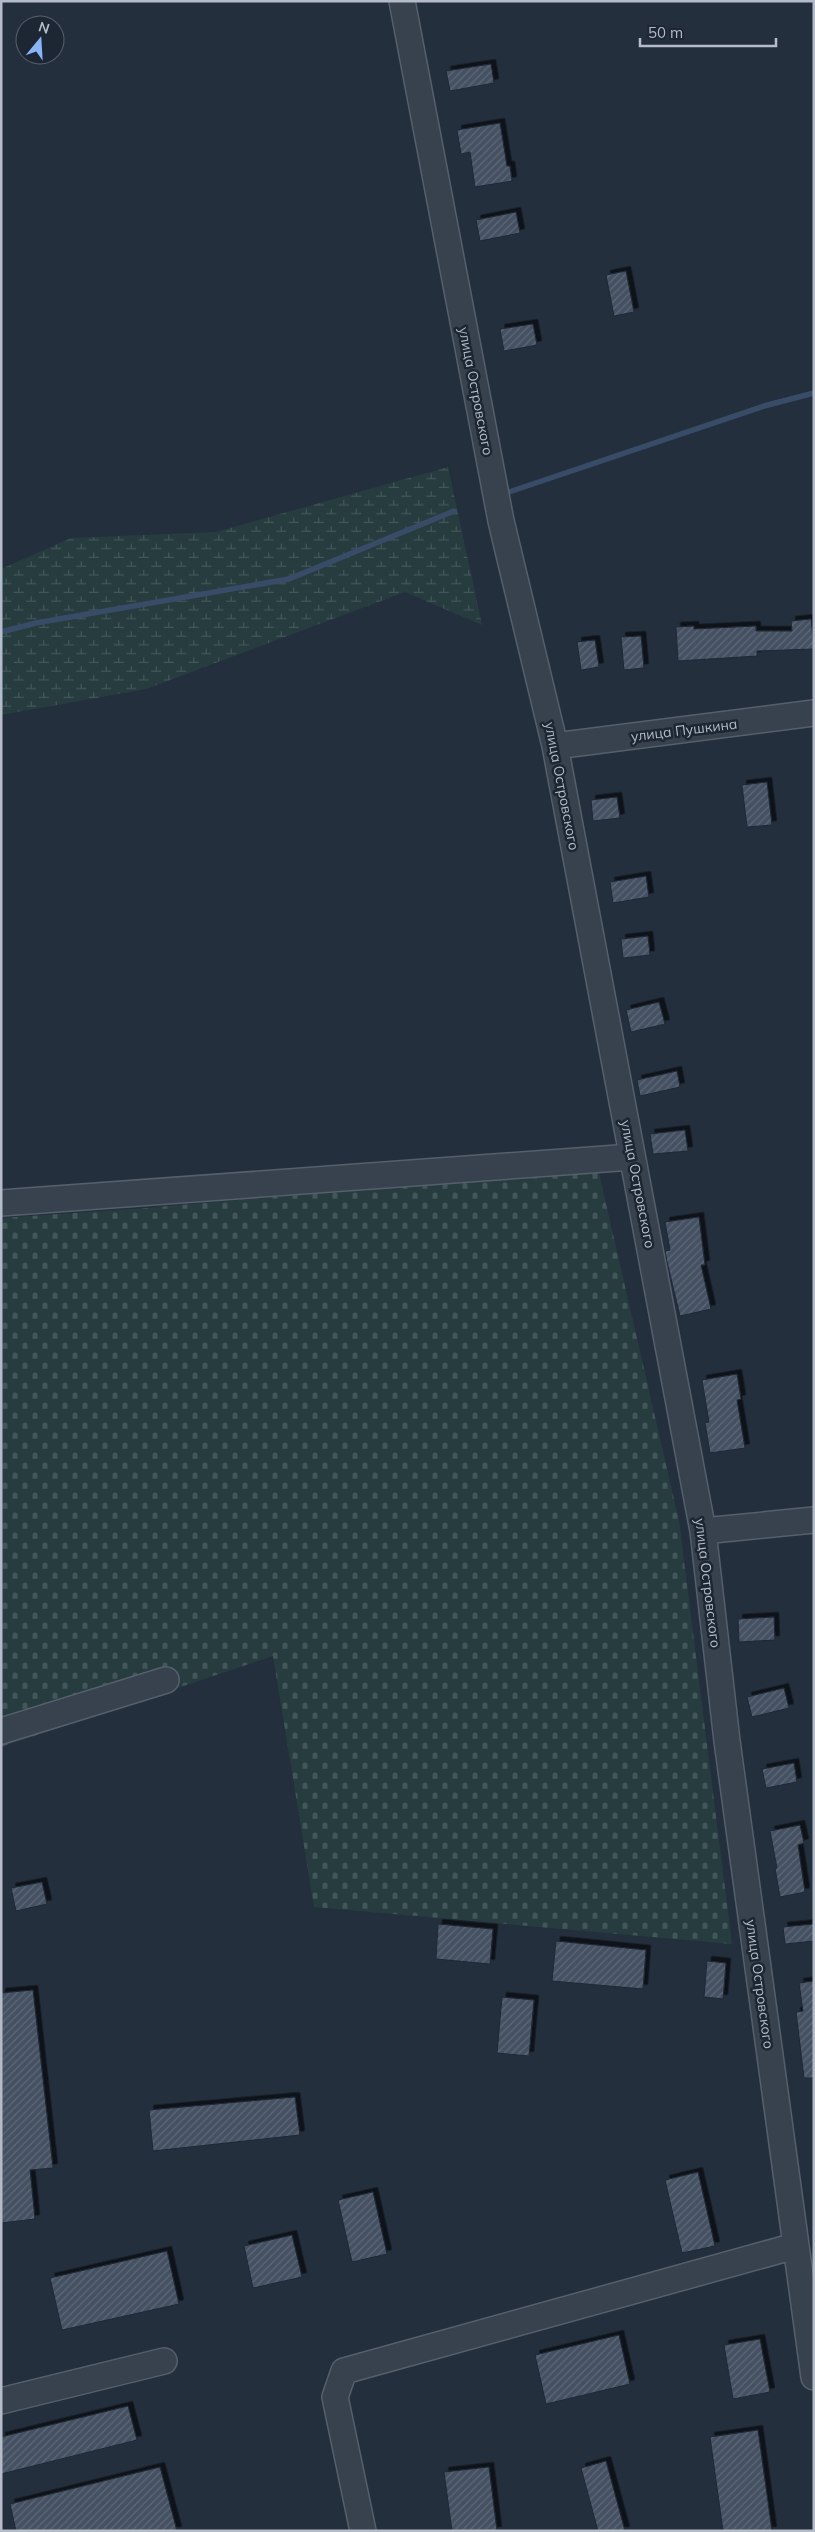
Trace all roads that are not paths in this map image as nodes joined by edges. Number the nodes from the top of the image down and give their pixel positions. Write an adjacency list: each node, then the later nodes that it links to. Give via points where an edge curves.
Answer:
1 (402, 1): 3 (street, улица Островского, via 501,521)
2 (814, 713): 3 (street, улица Пушкина)
3 (555, 746): 4 (street, улица Островского)
4 (632, 1157): 5 (street); 7 (street, улица Островского)
5 (1, 1203)
6 (814, 1520): 7 (street)
7 (703, 1531): 10 (street, улица Островского, via 728,1751)
8 (166, 1680): 9 (street)
9 (1, 1731)
10 (795, 2246): 12 (street, улица Островского); 14 (street, via 344,2371 335,2397)
11 (164, 2361): 13 (street)
12 (814, 2377)
13 (1, 2401)
14 (363, 2531)

